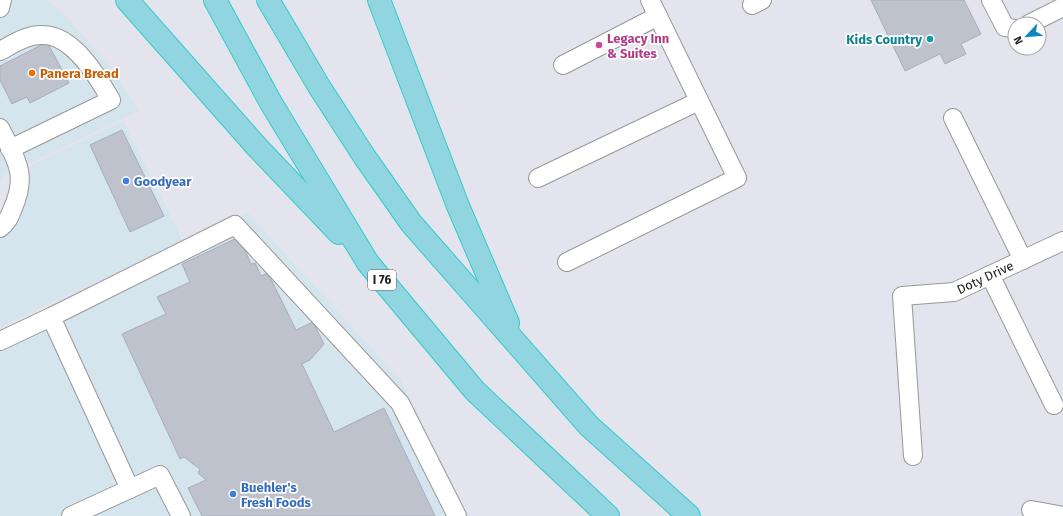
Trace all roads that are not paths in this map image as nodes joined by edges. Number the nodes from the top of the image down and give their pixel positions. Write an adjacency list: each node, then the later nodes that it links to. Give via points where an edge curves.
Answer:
1 (2, 0): 9 (street)
2 (127, 0): 24 (highway, via 257,147)
3 (216, 0): 24 (highway, I 76, via 270,103)
4 (268, 0): 28 (highway, via 320,88 411,223)
5 (379, 0): 28 (highway, via 458,206)
6 (650, 0): 10 (street)
7 (991, 0): 12 (street)
8 (1063, 7): 11 (street)
9 (0, 8)
10 (658, 16): 14 (street); 15 (street)
11 (1045, 16)
12 (1007, 27)
13 (0, 51): 18 (street, via 26,38 41,34 52,36 78,54 96,73 111,100)
14 (564, 65)
15 (699, 101): 19 (street); 23 (street, via 737,178)
16 (953, 118): 22 (street)
17 (0, 128): 18 (street)
18 (10, 149): 20 (street, via 18,165 21,185)
19 (538, 178)
20 (3, 217)
21 (1063, 241): 22 (street, Doty Drive)
22 (1023, 260): 25 (street, Doty Drive)
23 (567, 262)
24 (368, 263): 36 (highway, I 76, via 475,391)
25 (990, 275): 29 (street); 30 (street, Doty Drive, via 954,292 902,296)
26 (51, 317): 27 (street); 31 (street); 35 (street, via 235,225 400,403)
27 (2, 335)
28 (516, 341): 37 (highway, via 589,426)
29 (1054, 405)
30 (913, 456)
31 (130, 489): 33 (street); 34 (street, via 160,475)
32 (1031, 510): 38 (street)
33 (71, 516)
34 (181, 516)
35 (457, 516)
36 (608, 516)
37 (689, 516)
38 (1063, 516)

